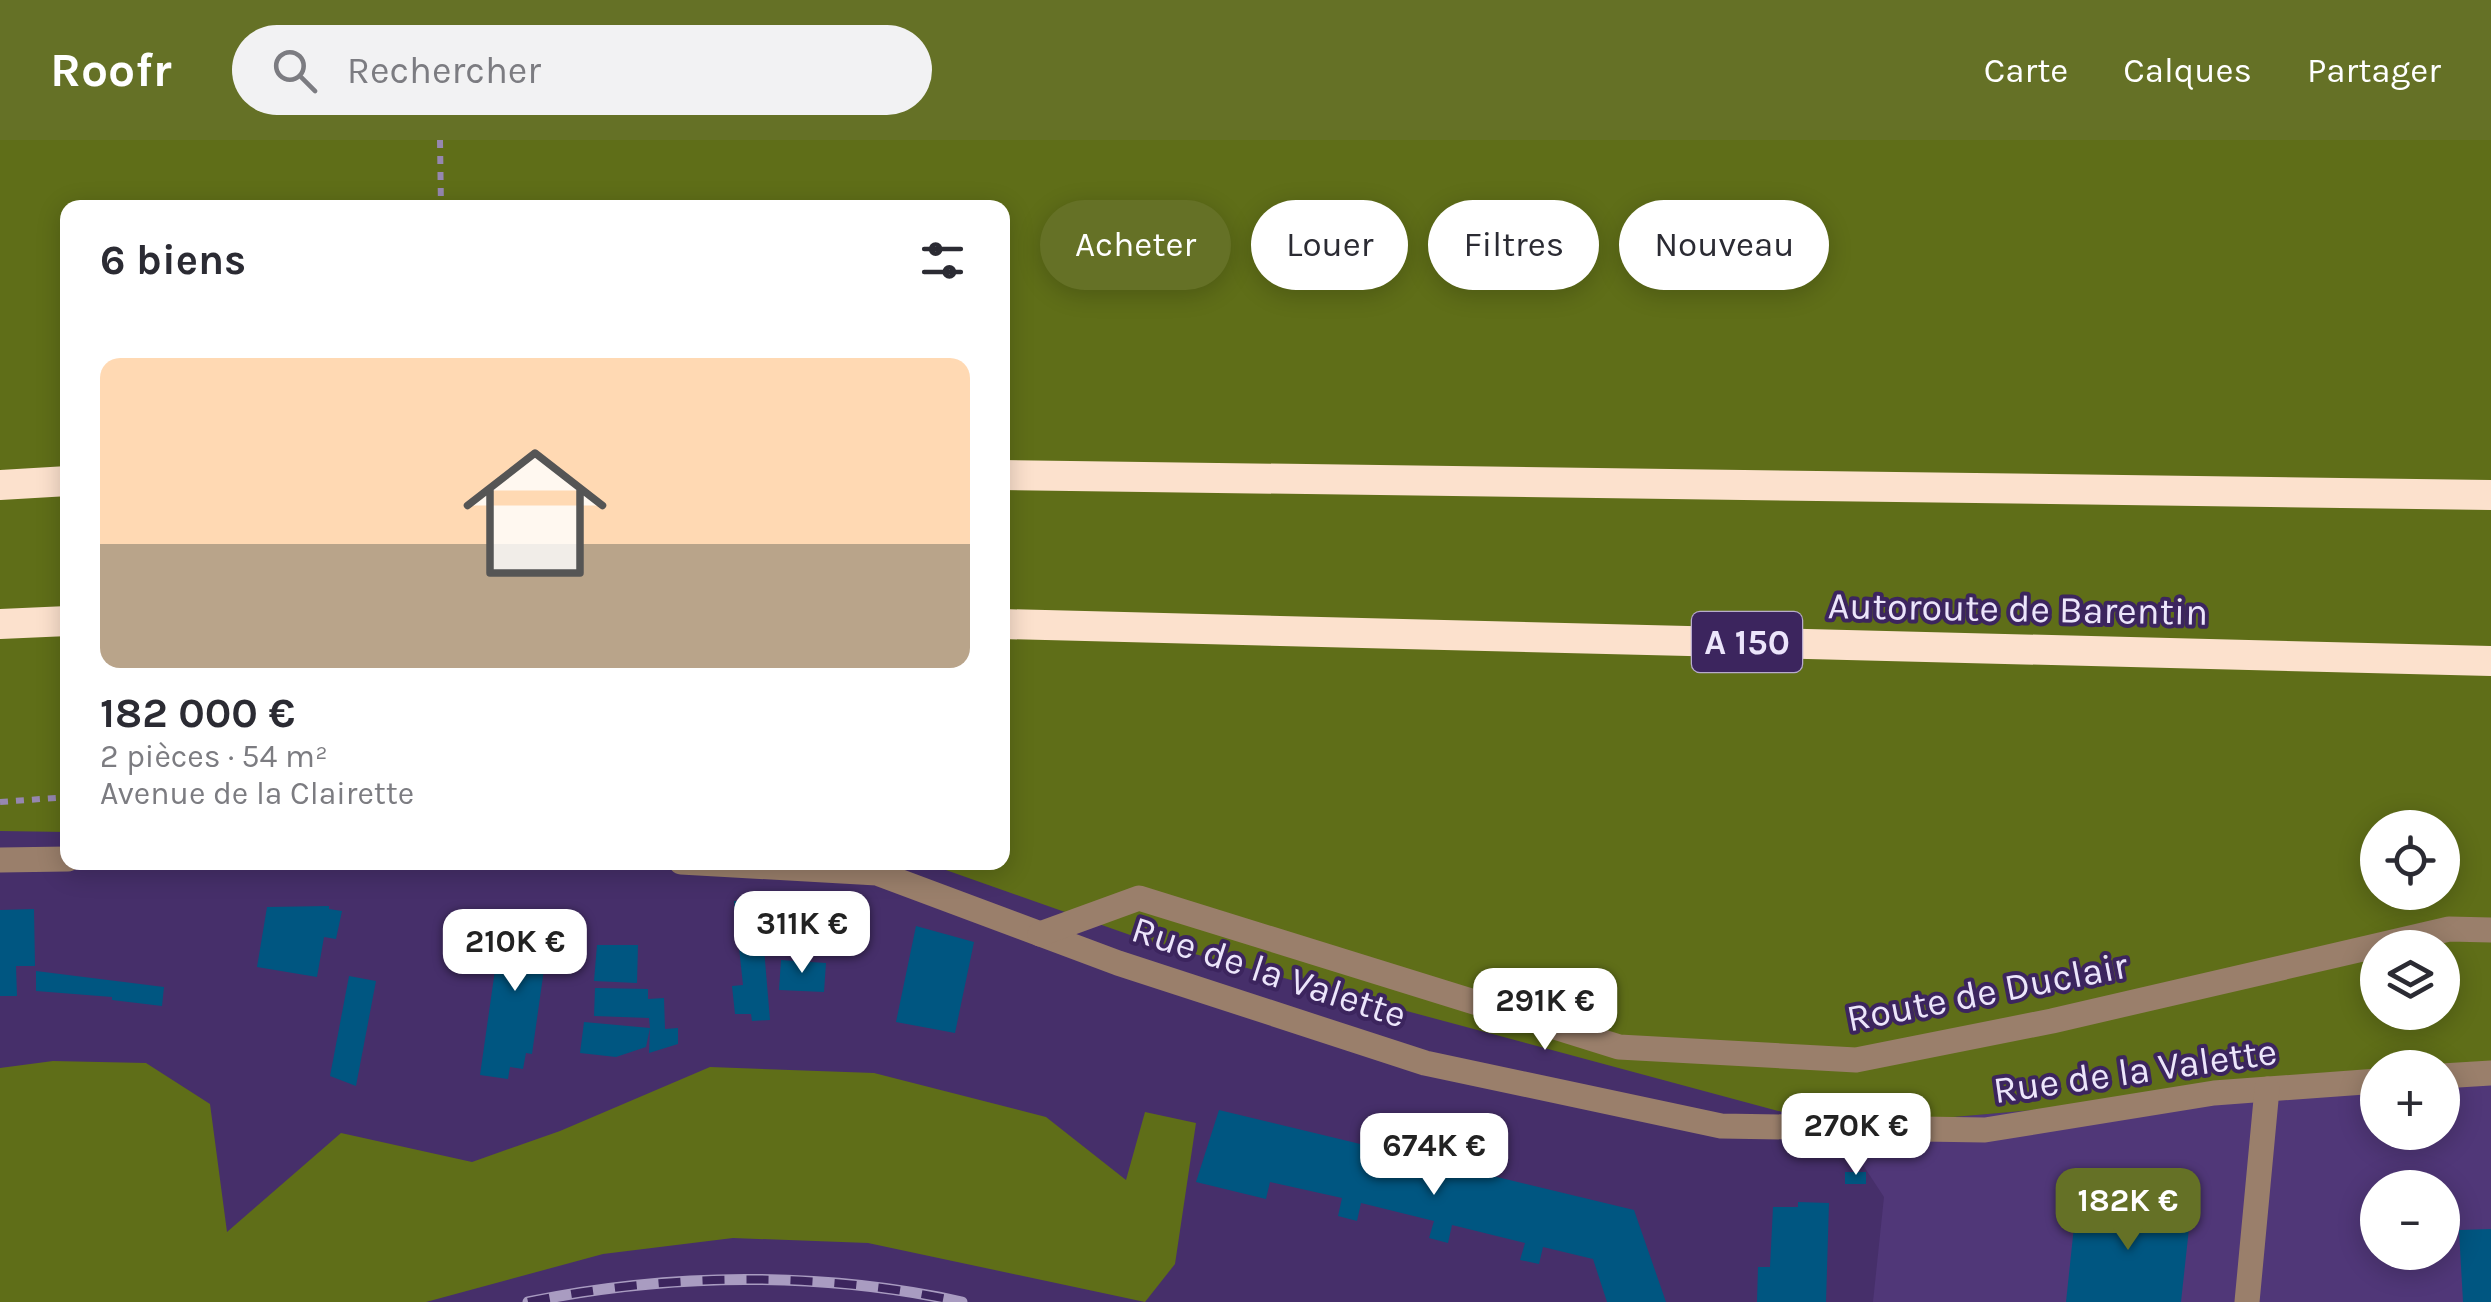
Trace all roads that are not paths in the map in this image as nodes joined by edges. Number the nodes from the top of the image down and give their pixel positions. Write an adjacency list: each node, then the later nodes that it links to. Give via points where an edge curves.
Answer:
1 (1010, 475): 4 (highway)
2 (60, 481): 3 (highway)
3 (0, 485)
4 (2491, 495)
5 (60, 621): 6 (highway)
6 (0, 624)
7 (1010, 624): 8 (highway, Autoroute de Barentin / A 150)
8 (2491, 661)
9 (60, 859): 10 (street)
10 (0, 860)
11 (824, 870): 13 (street, Rue de la Valette, via 877,873)
12 (2491, 930): 13 (street, Route de Duclair, via 2449,929 1856,1060 1619,1047 1139,898)
13 (1040, 934): 17 (street, Rue de la Valette, via 1425,1063 1721,1126 1985,1130)
14 (2491, 1073): 15 (street)
15 (2460, 1075)
16 (2360, 1082): 17 (street, Rue de la Valette)
17 (2267, 1088): 18 (street)
18 (2247, 1302)

